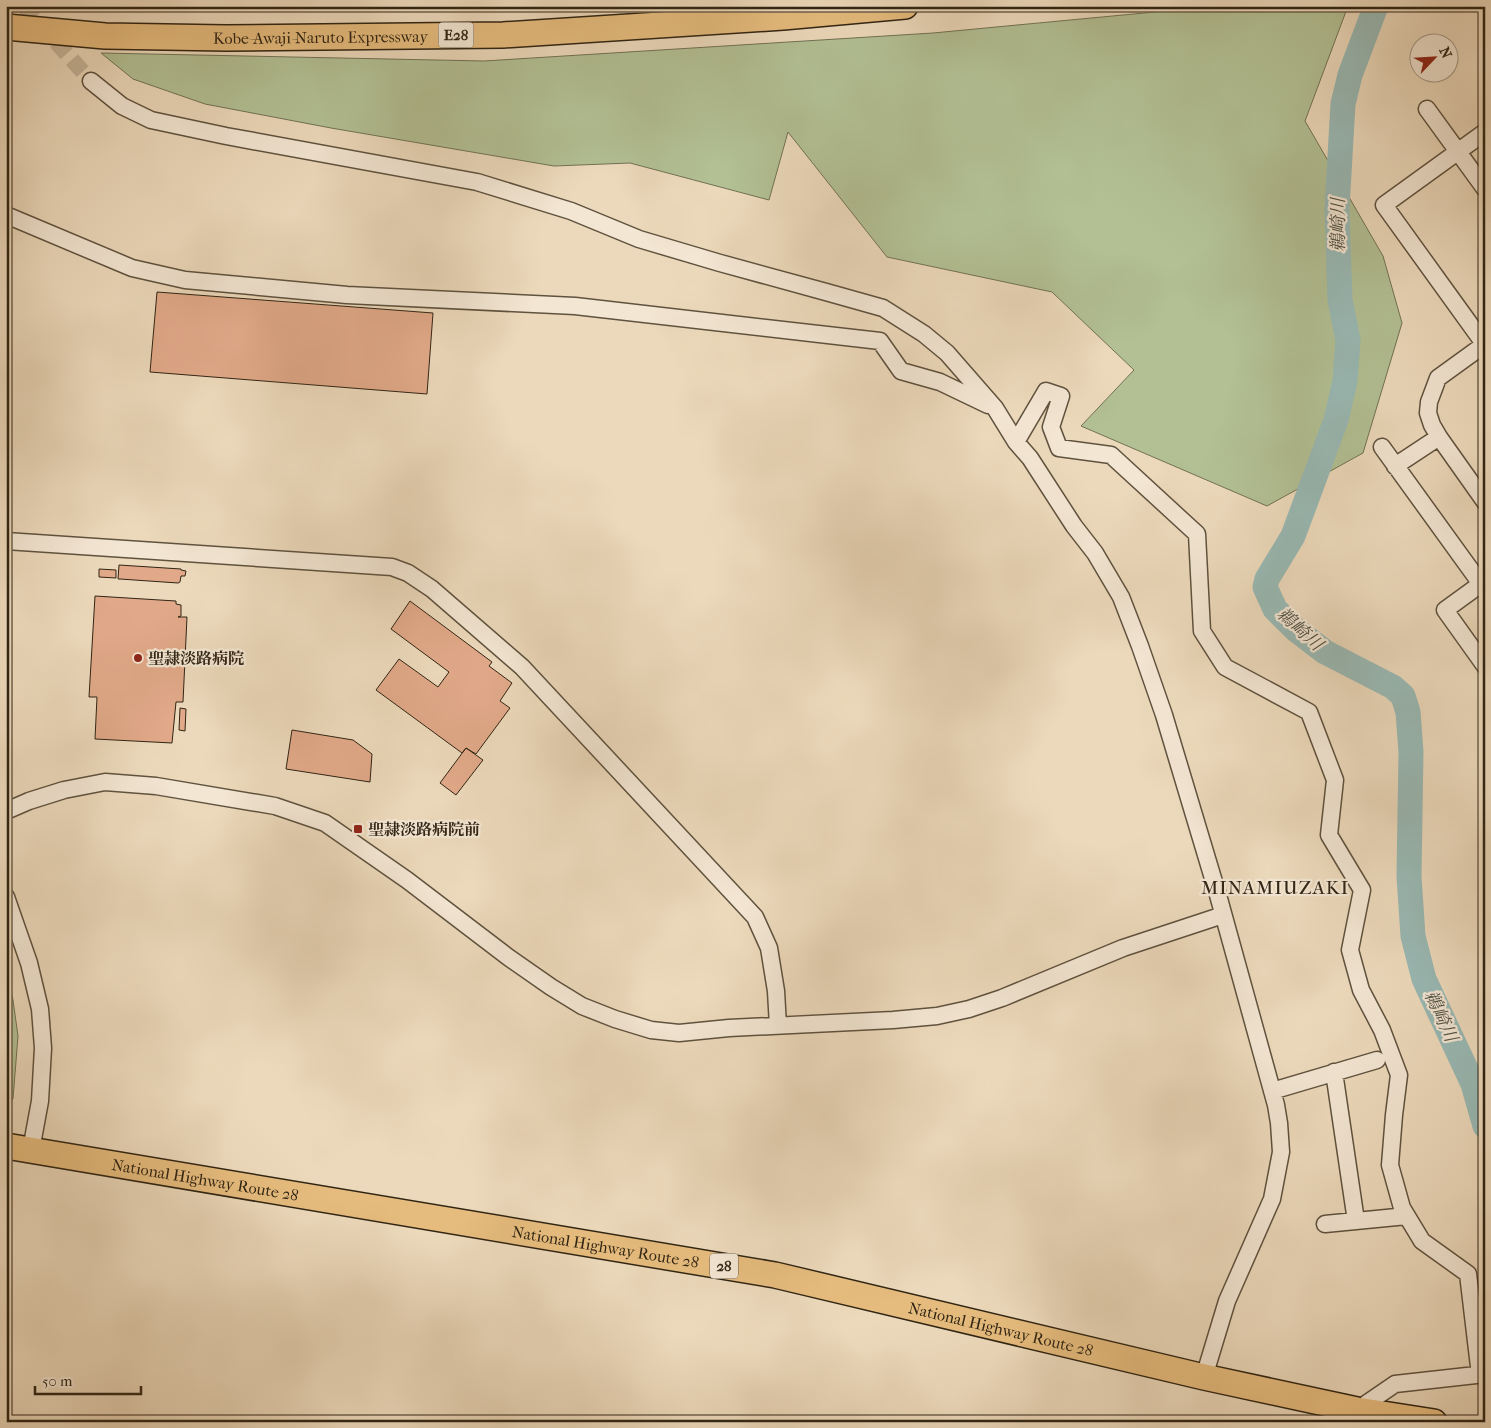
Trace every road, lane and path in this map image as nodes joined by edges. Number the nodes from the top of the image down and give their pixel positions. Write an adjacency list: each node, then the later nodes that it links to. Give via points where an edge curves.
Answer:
1 (905, 6): 2 (highway, Kobe-Awaji-Naruto Expressway / E28, via 502,35 216,38 104,36)
2 (6, 27)
3 (91, 81): 10 (street, via 122,106 151,120 477,182 571,211 639,239 883,308 947,353)
4 (1427, 109): 6 (street)
5 (1485, 132): 6 (street)
6 (1458, 152): 7 (street); 9 (street, via 1384,205)
7 (1485, 190)
8 (6, 215): 10 (street, via 132,268 185,280 347,295 575,306 880,341 902,371 940,382)
9 (1485, 345): 11 (street, via 1438,378 1432,390 1428,413)
10 (995, 408): 12 (street)
11 (1439, 437): 14 (street); 15 (street)
12 (1016, 442): 21 (street, via 1095,553 1121,597 1164,715); 28 (street, via 1046,391 1061,396 1050,427 1059,448 1111,455 1197,534 1202,631 1225,667 1309,712 1336,780 1328,835 1362,890 1350,950 1361,990 1382,1030 1399,1075 1390,1165)
13 (1382, 447): 14 (street)
14 (1395, 466): 17 (street)
15 (1485, 502)
16 (6, 541): 22 (street, via 392,567 408,573 432,589 522,667 755,917 769,948)
17 (1483, 583): 18 (street, via 1445,610)
18 (1485, 666)
19 (6, 811): 22 (street, via 64,790 105,782 156,786 276,806 325,823 508,957 582,1006 651,1030 679,1033)
20 (6, 897): 27 (street, via 29,963 40,1009 43,1048 40,1102)
21 (1223, 916): 22 (street, via 1123,948 969,1009 893,1020); 25 (street)
22 (778, 1026)
23 (1377, 1060): 24 (street)
24 (1334, 1072): 25 (street); 29 (street)
25 (1272, 1091): 32 (street, via 1281,1152 1272,1199 1227,1301)
26 (6, 1146): 27 (highway, National Highway Route 28 / 28)
27 (31, 1150): 32 (highway, National Highway Route 28 / 28, via 775,1275)
28 (1407, 1216): 29 (street); 31 (street, via 1422,1241 1468,1274)
29 (1356, 1221): 30 (street)
30 (1325, 1224)
31 (1483, 1375): 33 (street, via 1394,1384)
32 (1204, 1377): 33 (highway, National Highway Route 28 / 28)
33 (1357, 1410): 34 (highway, National Highway Route 28 / 28)
34 (1434, 1422)

